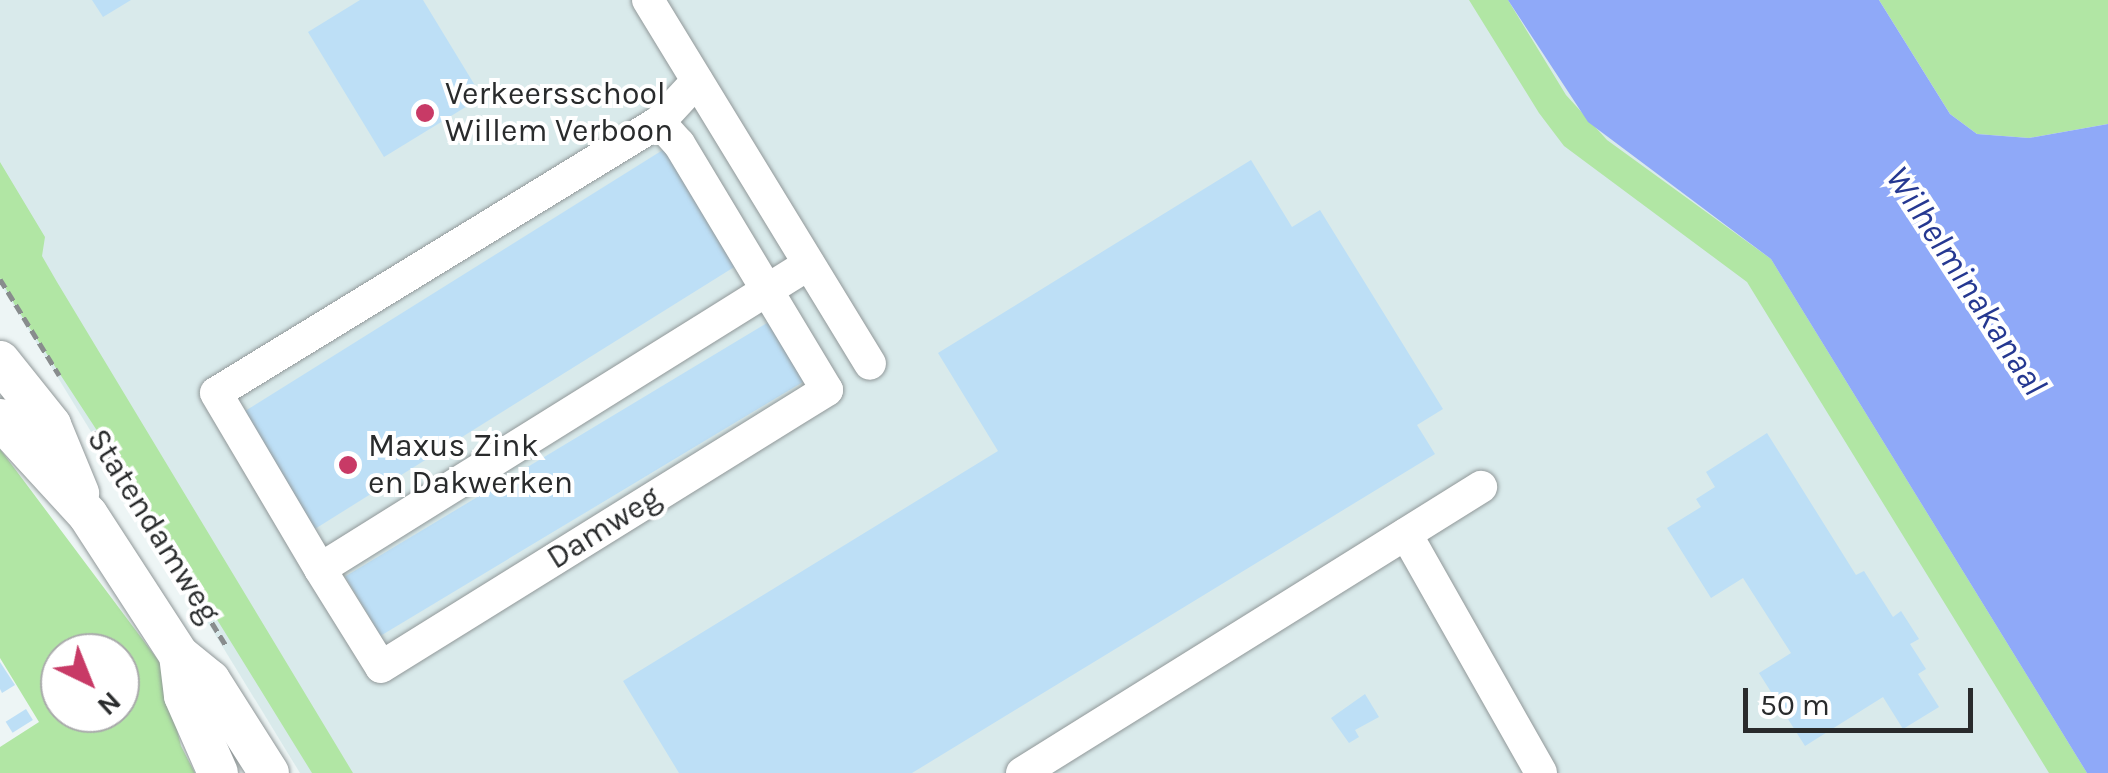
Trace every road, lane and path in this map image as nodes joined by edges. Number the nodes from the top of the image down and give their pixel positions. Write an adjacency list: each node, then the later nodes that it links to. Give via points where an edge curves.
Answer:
1 (648, 0): 2 (street)
2 (697, 81): 3 (street, Damweg); 4 (street)
3 (659, 122): 6 (street, Damweg); 15 (street, Damweg, via 216,393)
4 (808, 264): 6 (street); 8 (street)
5 (0, 279): 9 (path)
6 (767, 290): 15 (street); 15 (street, Damweg, via 827,390 811,400 381,668)
7 (0, 361): 13 (main road, Statendamweg, via 50,425)
8 (870, 364)
9 (62, 378)
10 (0, 420): 13 (main road, Statendamweg)
11 (92, 428): 17 (path, Statendamweg)
12 (1481, 487): 14 (street)
13 (88, 515): 16 (main road, Statendamweg)
14 (1406, 534): 20 (street); 21 (street)
15 (320, 569)
16 (178, 655): 18 (main road, Statendamweg, via 184,696); 19 (main road, Statendamweg, via 210,680)
17 (236, 661)
18 (218, 773)
19 (269, 773)
20 (1022, 773)
21 (1541, 773)

